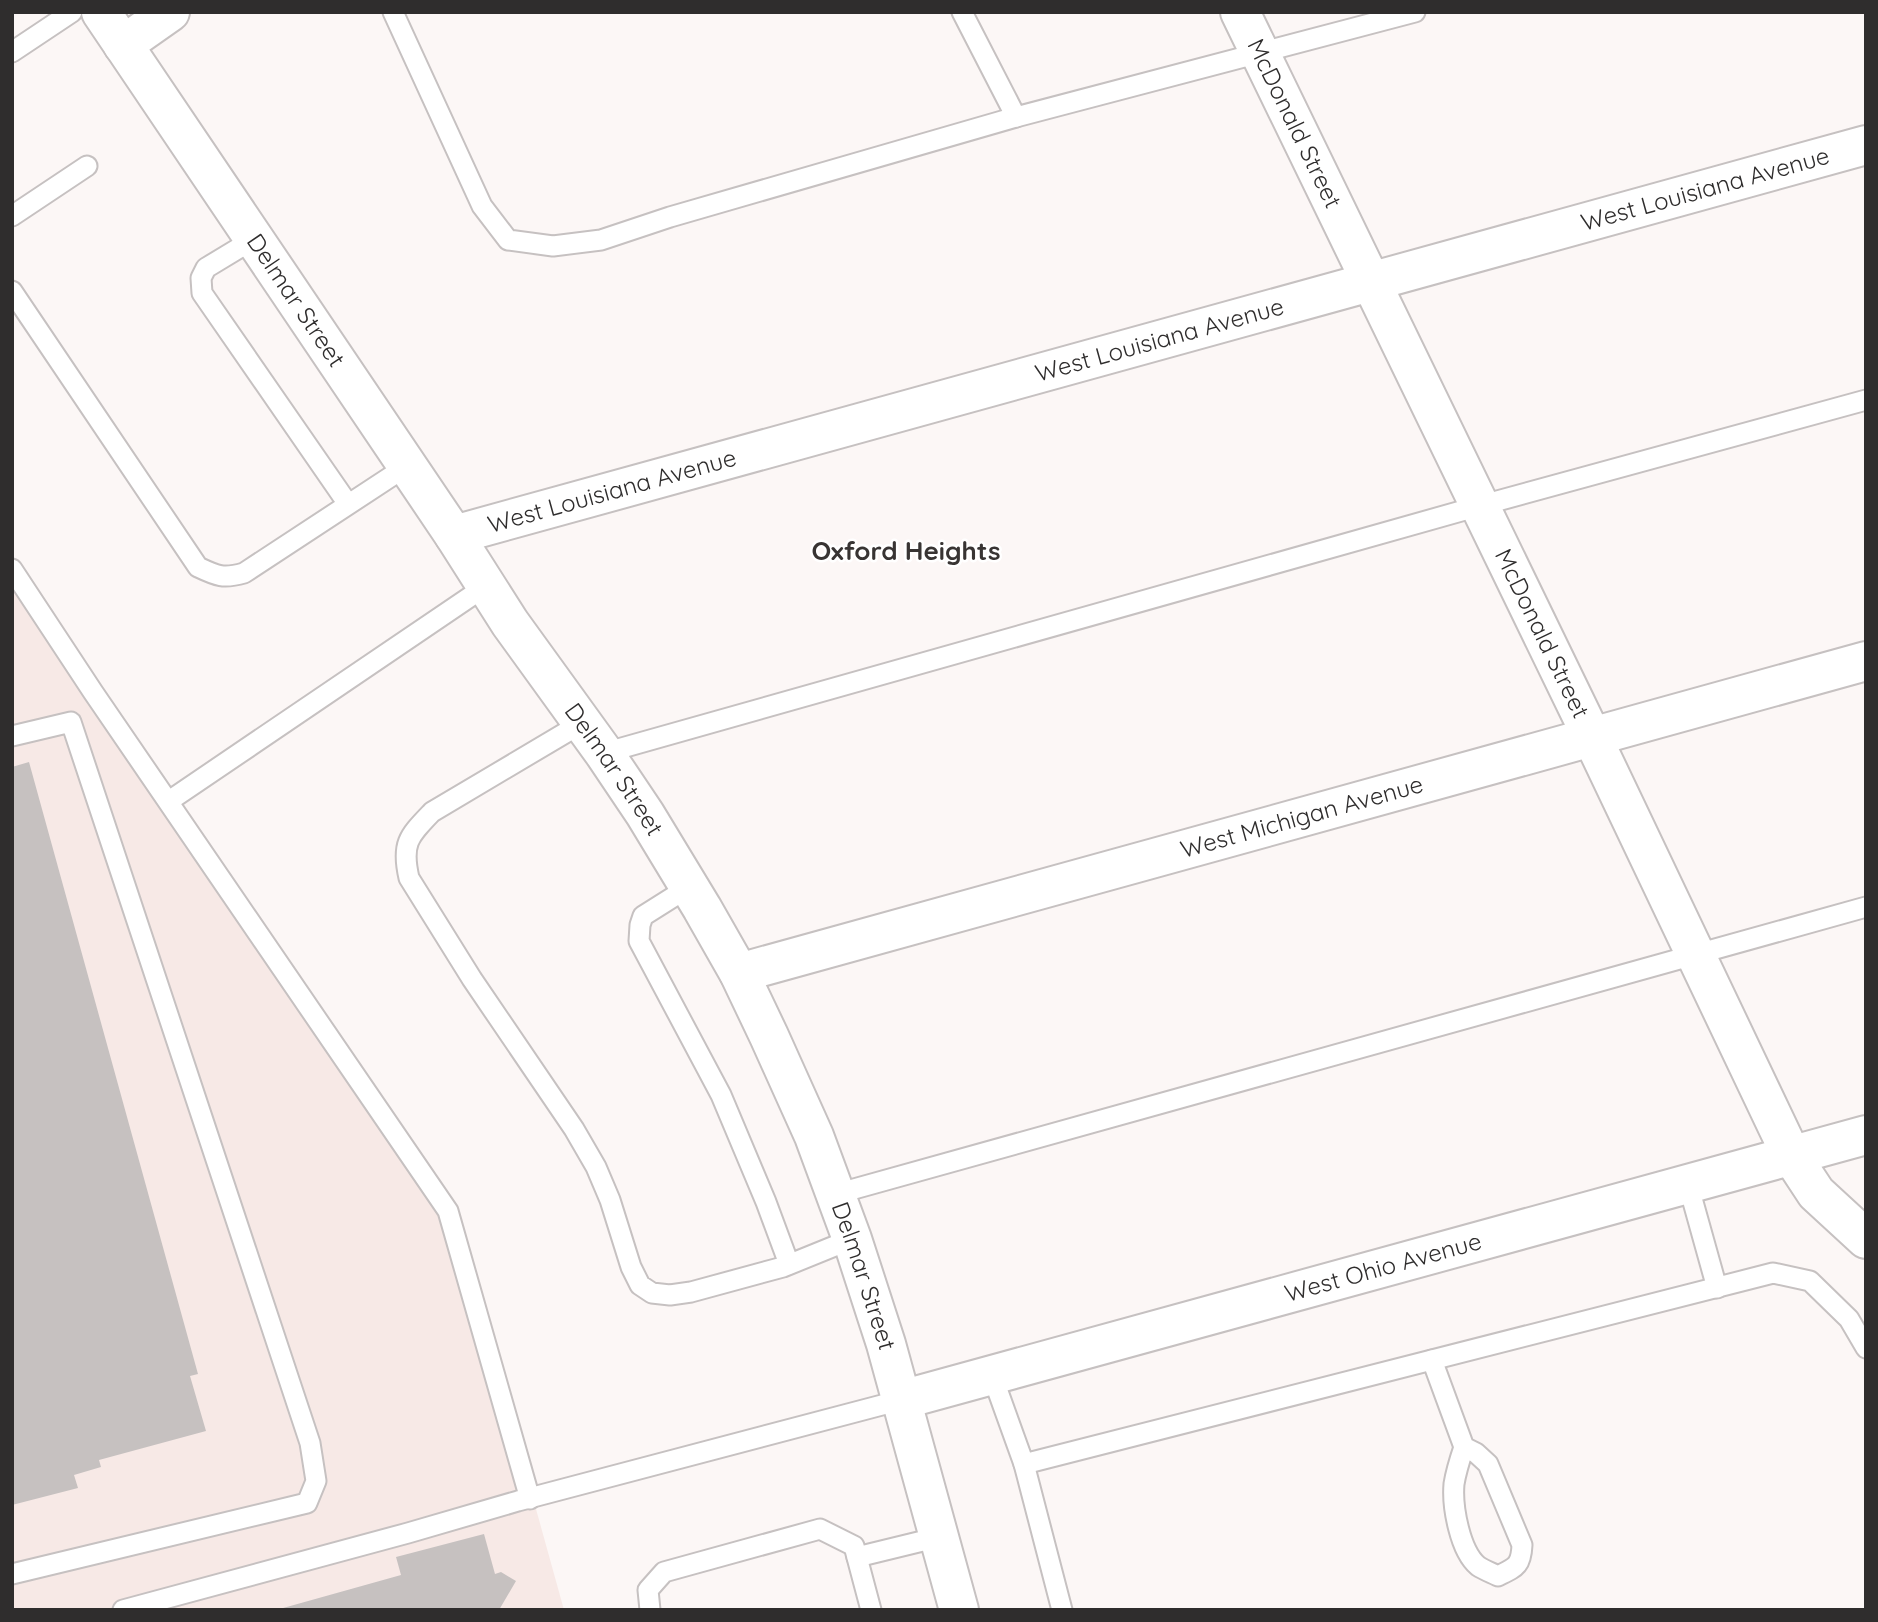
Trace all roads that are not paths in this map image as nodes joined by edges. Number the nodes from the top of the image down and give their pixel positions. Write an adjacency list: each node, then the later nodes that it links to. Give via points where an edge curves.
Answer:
1 (72, 12): 9 (lane)
2 (102, 12): 8 (street, Delmar Street)
3 (170, 12): 8 (street)
4 (393, 12): 11 (lane, via 482,206 508,240 553,246 601,240)
5 (962, 12): 11 (lane)
6 (1240, 12): 10 (street, McDonald Street)
7 (1415, 12): 10 (lane)
8 (123, 44): 15 (street, Delmar Street)
9 (12, 52)
10 (1260, 54): 11 (lane); 16 (street, McDonald Street)
11 (1016, 117)
12 (1866, 145): 16 (street, West Louisiana Avenue)
13 (87, 166): 14 (lane)
14 (12, 216)
15 (254, 239): 19 (street, Delmar Street); 20 (lane, via 206,268 202,293)
16 (1370, 283): 21 (street, McDonald Street); 22 (street, West Louisiana Avenue)
17 (12, 291): 20 (lane, via 198,567 218,577 244,573)
18 (1866, 400): 21 (lane)
19 (407, 466): 20 (lane); 22 (street, Delmar Street)
20 (348, 504)
21 (1479, 506): 28 (street, McDonald Street); 29 (lane)
22 (454, 535): 24 (street, Delmar Street)
23 (12, 569): 30 (lane)
24 (486, 586): 26 (street, Delmar Street); 30 (lane)
25 (1866, 661): 28 (street, West Michigan Avenue)
26 (582, 723): 29 (street, Delmar Street); 41 (lane, via 432,812 412,833 406,848 410,877 596,1167 640,1285 652,1293 670,1295)
27 (12, 736): 52 (lane, via 71,722 310,1443 316,1481 307,1503)
28 (1592, 737): 33 (street, McDonald Street); 34 (street, West Michigan Avenue)
29 (604, 753): 31 (street, Delmar Street)
30 (169, 801): 49 (lane, via 448,1211)
31 (689, 887): 34 (street, Delmar Street); 41 (lane, via 643,916 639,941 721,1095)
32 (1866, 907): 33 (lane)
33 (1695, 954): 36 (street, McDonald Street); 38 (lane)
34 (739, 973): 38 (street, Delmar Street)
35 (1866, 1135): 36 (street, West Ohio Avenue)
36 (1791, 1155): 37 (street, West Ohio Avenue); 39 (street, McDonald Street, via 1816,1193)
37 (1688, 1184): 42 (lane); 45 (street, West Ohio Avenue)
38 (836, 1194): 40 (street, Delmar Street)
39 (1866, 1238)
40 (852, 1239): 41 (lane); 46 (street, Delmar Street)
41 (789, 1264)
42 (1717, 1288): 43 (lane, via 1773,1273 1810,1281 1849,1319); 44 (lane)
43 (1866, 1349)
44 (1433, 1360): 47 (lane); 48 (lane)
45 (992, 1375): 46 (street, West Ohio Avenue); 48 (lane)
46 (901, 1400): 49 (lane); 50 (street, Delmar Street)
47 (1465, 1447): 47 (lane, via 1454,1485 1464,1546 1478,1566 1498,1576 1515,1568 1522,1545 1488,1464)
48 (1024, 1464): 57 (lane)
49 (530, 1499): 53 (lane)
50 (939, 1537): 51 (lane); 56 (street, Delmar Street)
51 (857, 1558): 54 (lane, via 854,1546 820,1529 664,1572 648,1590); 55 (lane)
52 (12, 1574)
53 (124, 1610)
54 (650, 1610)
55 (872, 1610)
56 (959, 1610)
57 (1062, 1610)

